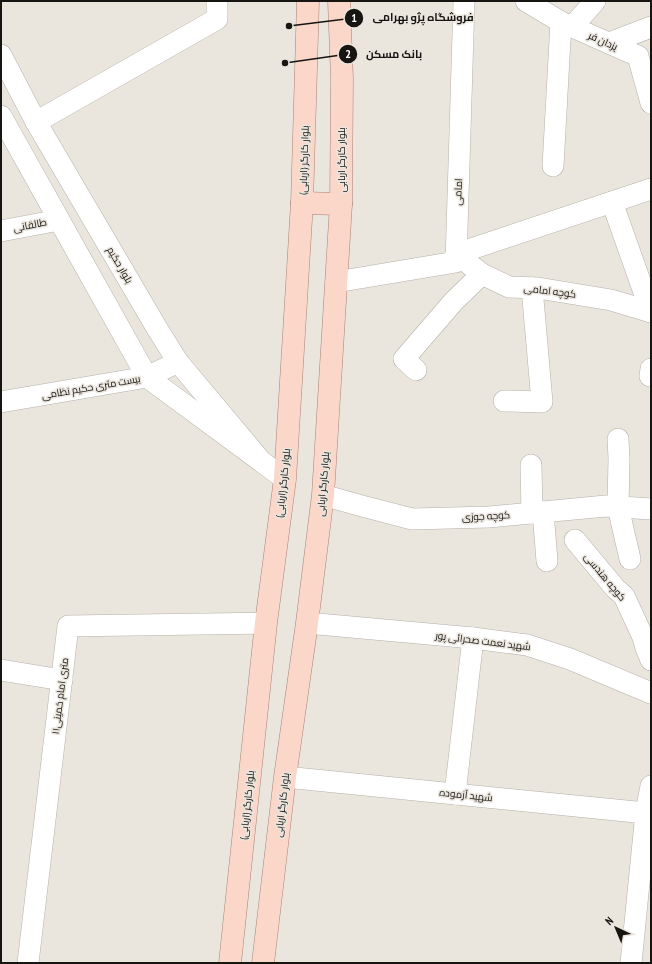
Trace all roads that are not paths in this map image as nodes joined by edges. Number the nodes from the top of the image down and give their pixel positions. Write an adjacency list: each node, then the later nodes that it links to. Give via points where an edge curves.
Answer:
1 (217, 1): 15 (street, via 217,19)
2 (308, 1): 19 (main road, بلوار کارگر (اربابی))
3 (339, 1): 10 (main road, بلوار کارگر اربابی)
4 (351, 1): 10 (main road)
5 (464, 1): 23 (street, امامی)
6 (526, 1): 8 (street, یزدان فر)
7 (595, 1): 8 (street)
8 (567, 25): 11 (street, یزدان فر); 16 (street)
9 (651, 27): 11 (street)
10 (341, 38): 20 (main road, بلوار کارگر اربابی)
11 (609, 43): 13 (street, یزدان فر, via 638,56)
12 (1, 55): 15 (street, بلوار حکیم)
13 (651, 103)
14 (1, 116): 21 (street, بلوار حکیم)
15 (36, 122): 28 (street, بلوار حکیم)
16 (553, 166)
17 (651, 189): 18 (street)
18 (612, 202): 23 (street); 27 (street)
19 (302, 203): 20 (main road); 36 (main road, بلوار کارگر (اربابی))
20 (341, 204): 25 (main road, بلوار کارگر اربابی)
21 (59, 220): 22 (street, طالقانی); 30 (street, بلوار حکیم)
22 (1, 231)
23 (456, 254): 24 (street, کوچه امامی); 25 (street, via 456,262)
24 (482, 274): 26 (street, کوچه امامی, via 509,287); 29 (street, via 404,358)
25 (336, 282): 37 (main road, بلوار کارگر اربابی)
26 (532, 288): 27 (street, کوچه امامی, via 611,300); 31 (street, via 542,402)
27 (651, 312)
28 (178, 362): 30 (street, بیست متری حکیم نظامی); 34 (street, بلوار حکیم)
29 (416, 370)
30 (147, 377): 32 (street, بیست متری حکیم نظامی); 34 (street, بلوار حکیم)
31 (504, 401)
32 (1, 402)
33 (618, 439): 38 (street)
34 (260, 460): 36 (street, بلوار حکیم)
35 (530, 465): 40 (street)
36 (285, 479): 44 (main road, بلوار کارگر (اربابی))
37 (323, 495): 40 (street, کوچه جوزی, via 412,519 489,517); 45 (main road, بلوار کارگر اربابی)
38 (618, 507): 39 (street, کوچه جوزی); 40 (street, کوچه جوزی); 42 (street)
39 (651, 509)
40 (538, 512): 43 (street)
41 (575, 540): 47 (street, کوچه هندسی, via 624,596)
42 (630, 559)
43 (547, 561)
44 (266, 623): 49 (street, ۱۱متری امام خمینی, via 68,626); 56 (main road, بلوار کارگر (اربابی))
45 (307, 623): 46 (street, شهید نعمت صحرائی پور); 51 (main road, بلوار کارگر اربابی)
46 (472, 638): 50 (street, شهید نعمت صحرائی پور, via 527,645 570,659); 53 (street)
47 (651, 660)
48 (1, 670): 49 (street)
49 (62, 680): 55 (street, ۱۱متری امام خمینی)
50 (651, 693)
51 (285, 777): 53 (street, شهید آزموده); 57 (main road, بلوار کارگر اربابی)
52 (651, 786): 54 (street)
53 (455, 794): 54 (street, شهید آزموده)
54 (646, 813): 58 (street)
55 (28, 963)
56 (230, 963)
57 (263, 963)
58 (631, 963)

